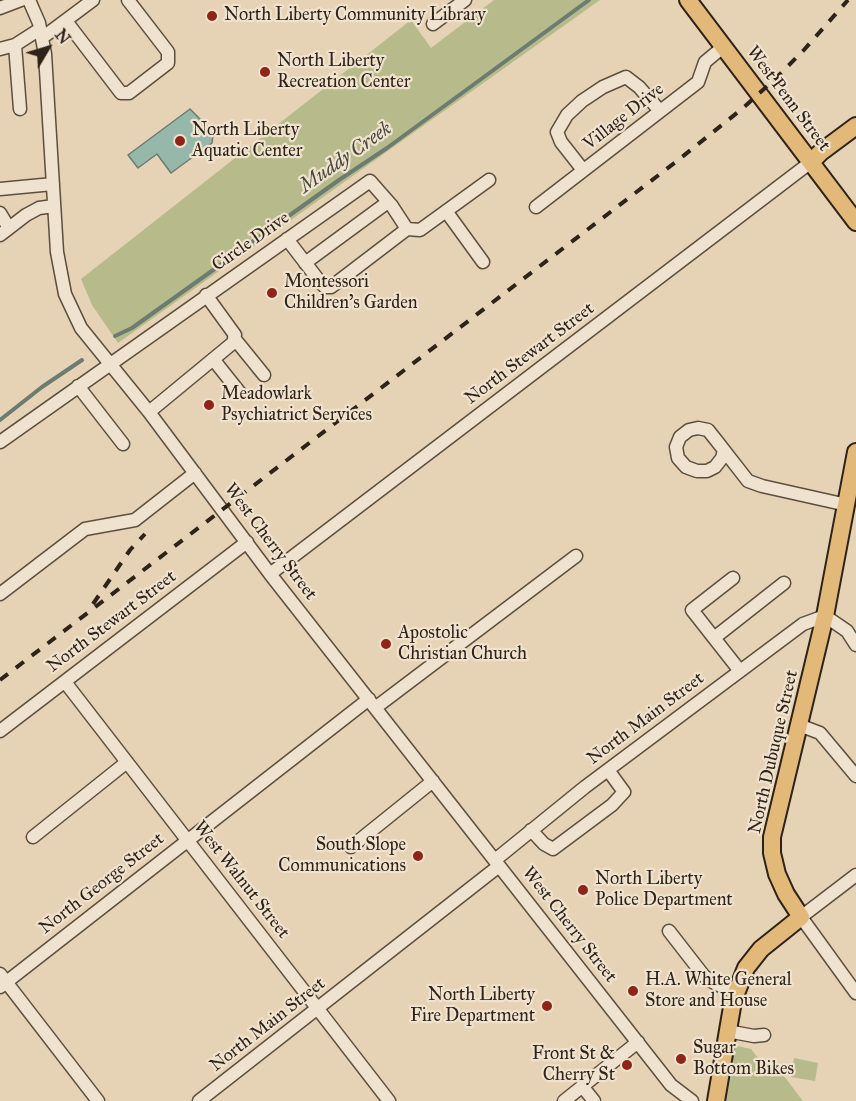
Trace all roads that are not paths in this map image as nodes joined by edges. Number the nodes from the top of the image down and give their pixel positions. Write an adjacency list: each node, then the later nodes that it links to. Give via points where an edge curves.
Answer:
1 (21, 0): 7 (street)
2 (29, 0): 10 (street, West Cherry Street)
3 (93, 0): 8 (street)
4 (128, 0): 8 (street, via 168,52 168,63 129,93 121,93)
5 (465, 0): 9 (street)
6 (688, 0): 12 (main road, West Penn Street)
7 (0, 8)
8 (66, 21): 10 (street)
9 (432, 24)
10 (41, 34): 11 (street); 20 (street, West Cherry Street)
11 (15, 45): 13 (street); 14 (street)
12 (723, 47): 15 (street, Village Drive, via 705,62 698,82); 17 (main road, West Penn Street)
13 (0, 49)
14 (20, 109)
15 (660, 111): 18 (street, Village Drive); 18 (street, via 626,76 582,101 557,132)
16 (856, 126): 17 (main road)
17 (811, 162): 27 (main road, West Penn Street); 49 (street, North Stewart Street)
18 (584, 170): 24 (street, Village Drive)
19 (489, 180): 25 (street)
20 (53, 184): 21 (street); 23 (street, West Cherry Street)
21 (0, 189)
22 (388, 202): 28 (street, Circle Drive); 30 (street, Circle Drive, via 370,181); 32 (street)
23 (54, 206): 29 (street, via 39,208); 36 (street, West Cherry Street, via 65,294 81,328)
24 (536, 207)
25 (446, 211): 28 (street, via 420,230); 31 (street)
26 (0, 213): 29 (street)
27 (856, 222)
28 (406, 230): 32 (street, via 331,287 325,287)
29 (5, 231)
30 (286, 239): 32 (street); 33 (street, Circle Drive)
31 (483, 262)
32 (305, 263)
33 (206, 296): 34 (street, via 235,334); 36 (street, Circle Drive)
34 (234, 338): 35 (street); 37 (street)
35 (213, 359): 39 (street); 40 (street)
36 (111, 363): 38 (street, Circle Drive); 40 (street, West Cherry Street)
37 (264, 375)
38 (78, 386): 41 (street, Circle Drive); 42 (street)
39 (240, 393)
40 (149, 412): 45 (street, West Cherry Street)
41 (0, 442)
42 (123, 444)
43 (724, 450): 46 (street, via 748,481)
44 (856, 452): 46 (main road, North Dubuque Street)
45 (195, 473): 47 (street, West Cherry Street); 52 (street, via 135,520 85,529)
46 (847, 505): 53 (main road, North Dubuque Street)
47 (247, 542): 49 (street, West Cherry Street); 57 (street, North Stewart Street)
48 (576, 556): 58 (street, North George Street)
49 (270, 574): 58 (street, West Cherry Street)
50 (733, 578): 54 (street, via 692,609)
51 (784, 583): 54 (street)
52 (0, 594)
53 (825, 616): 55 (street, via 847,631); 56 (street, North Main Street, via 803,624); 59 (main road, North Dubuque Street)
54 (714, 638): 56 (street)
55 (856, 645)
56 (740, 671): 62 (street, North Main Street)
57 (65, 682): 60 (street, North Stewart Street); 61 (street, West Walnut Street)
58 (372, 703): 64 (street, West Cherry Street); 67 (street, North George Street)
59 (799, 725): 63 (street, via 820,733); 71 (main road, North Dubuque Street, via 775,822 772,853 781,884)
60 (0, 731)
61 (127, 762): 66 (street); 67 (street, West Walnut Street)
62 (608, 770): 65 (street, North Main Street); 65 (street, via 624,792 612,805 553,849)
63 (856, 776)
64 (433, 781): 68 (street); 69 (street, West Cherry Street)
65 (531, 830): 69 (street, North Main Street)
66 (33, 837)
67 (188, 841): 73 (street, North George Street); 76 (street, West Walnut Street)
68 (351, 847)
69 (497, 863): 76 (street, North Main Street); 79 (street, West Cherry Street)
70 (854, 880): 71 (street)
71 (801, 917): 74 (main road, via 754,957); 75 (street)
72 (669, 931): 74 (street, via 704,976)
73 (2, 981): 81 (street)
74 (736, 993): 77 (main road)
75 (856, 993)
76 (318, 1010): 82 (street, North Main Street); 83 (street, West Walnut Street)
77 (727, 1031): 78 (street); 87 (main road)
78 (764, 1035)
79 (638, 1042): 80 (street); 86 (street, West Cherry Street, via 671,1086)
80 (582, 1086): 84 (street); 85 (street)
81 (98, 1101)
82 (199, 1101)
83 (389, 1101)
84 (564, 1101)
85 (594, 1101)
86 (692, 1101)
87 (716, 1101)

